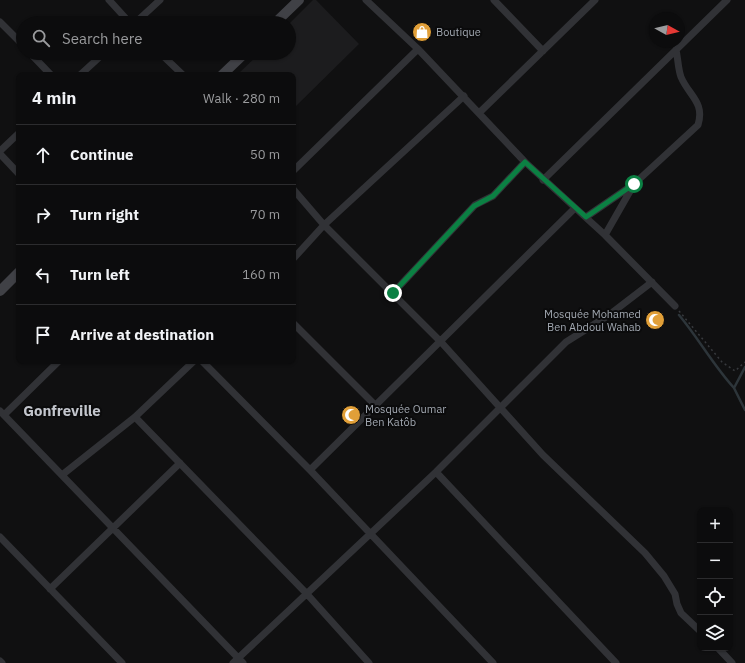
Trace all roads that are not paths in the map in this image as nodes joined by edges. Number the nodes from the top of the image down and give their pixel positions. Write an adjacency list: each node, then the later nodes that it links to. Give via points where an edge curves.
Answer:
1 (109, 0): 8 (street)
2 (160, 0): 9 (street)
3 (299, 0): 10 (street)
4 (366, 0): 13 (street)
5 (494, 0): 15 (street)
6 (595, 0): 15 (street)
7 (727, 0): 14 (street)
8 (124, 16)
9 (143, 16)
10 (283, 16)
11 (0, 22): 12 (street)
12 (16, 39)
13 (418, 48): 24 (street); 30 (street)
14 (676, 50): 32 (street); 33 (street, via 681,77 697,103 700,119 698,125)
15 (543, 51): 25 (street)
16 (37, 60): 20 (street)
17 (96, 60): 21 (street)
18 (167, 60): 22 (street)
19 (238, 60): 23 (street)
20 (49, 72)
21 (83, 72)
22 (180, 72)
23 (225, 72)
24 (464, 96): 25 (street); 37 (street)
25 (479, 113): 29 (street)
26 (16, 136): 27 (street)
27 (0, 151)
28 (0, 154): 31 (street)
29 (525, 162): 32 (street); 43 (street, via 493,196 474,206)
30 (296, 168)
31 (16, 171)
32 (543, 180): 35 (street)
33 (634, 184): 36 (street); 38 (street)
34 (296, 192): 37 (street)
35 (575, 208): 36 (street); 46 (street)
36 (586, 217): 38 (street)
37 (324, 225): 39 (street); 43 (street)
38 (605, 235): 41 (street)
39 (296, 256)
40 (16, 275): 42 (street)
41 (652, 282): 44 (street); 51 (street, via 609,315 566,342)
42 (0, 291)
43 (393, 293): 46 (street)
44 (675, 306)
45 (296, 326): 50 (street)
46 (441, 342): 50 (street); 51 (street)
47 (56, 364): 52 (street)
48 (191, 364): 53 (street)
49 (205, 364): 55 (street)
50 (376, 406): 55 (street)
51 (501, 407): 56 (street); 63 (street, via 543,455 646,553 675,594 682,614)
52 (2, 413): 57 (street)
53 (135, 417): 54 (street); 57 (street)
54 (180, 463): 58 (street); 62 (street)
55 (310, 470): 59 (street)
56 (436, 472): 59 (street); 69 (street)
57 (62, 475): 58 (street)
58 (113, 528): 61 (street); 65 (street)
59 (370, 532): 62 (street); 68 (street)
60 (0, 537): 61 (street)
61 (50, 589): 66 (street)
62 (306, 593): 65 (street); 67 (street)
63 (697, 628)
64 (721, 651): 70 (street)
65 (238, 661)
66 (122, 663)
67 (369, 663)
68 (494, 663)
69 (616, 663)
70 (732, 663)

